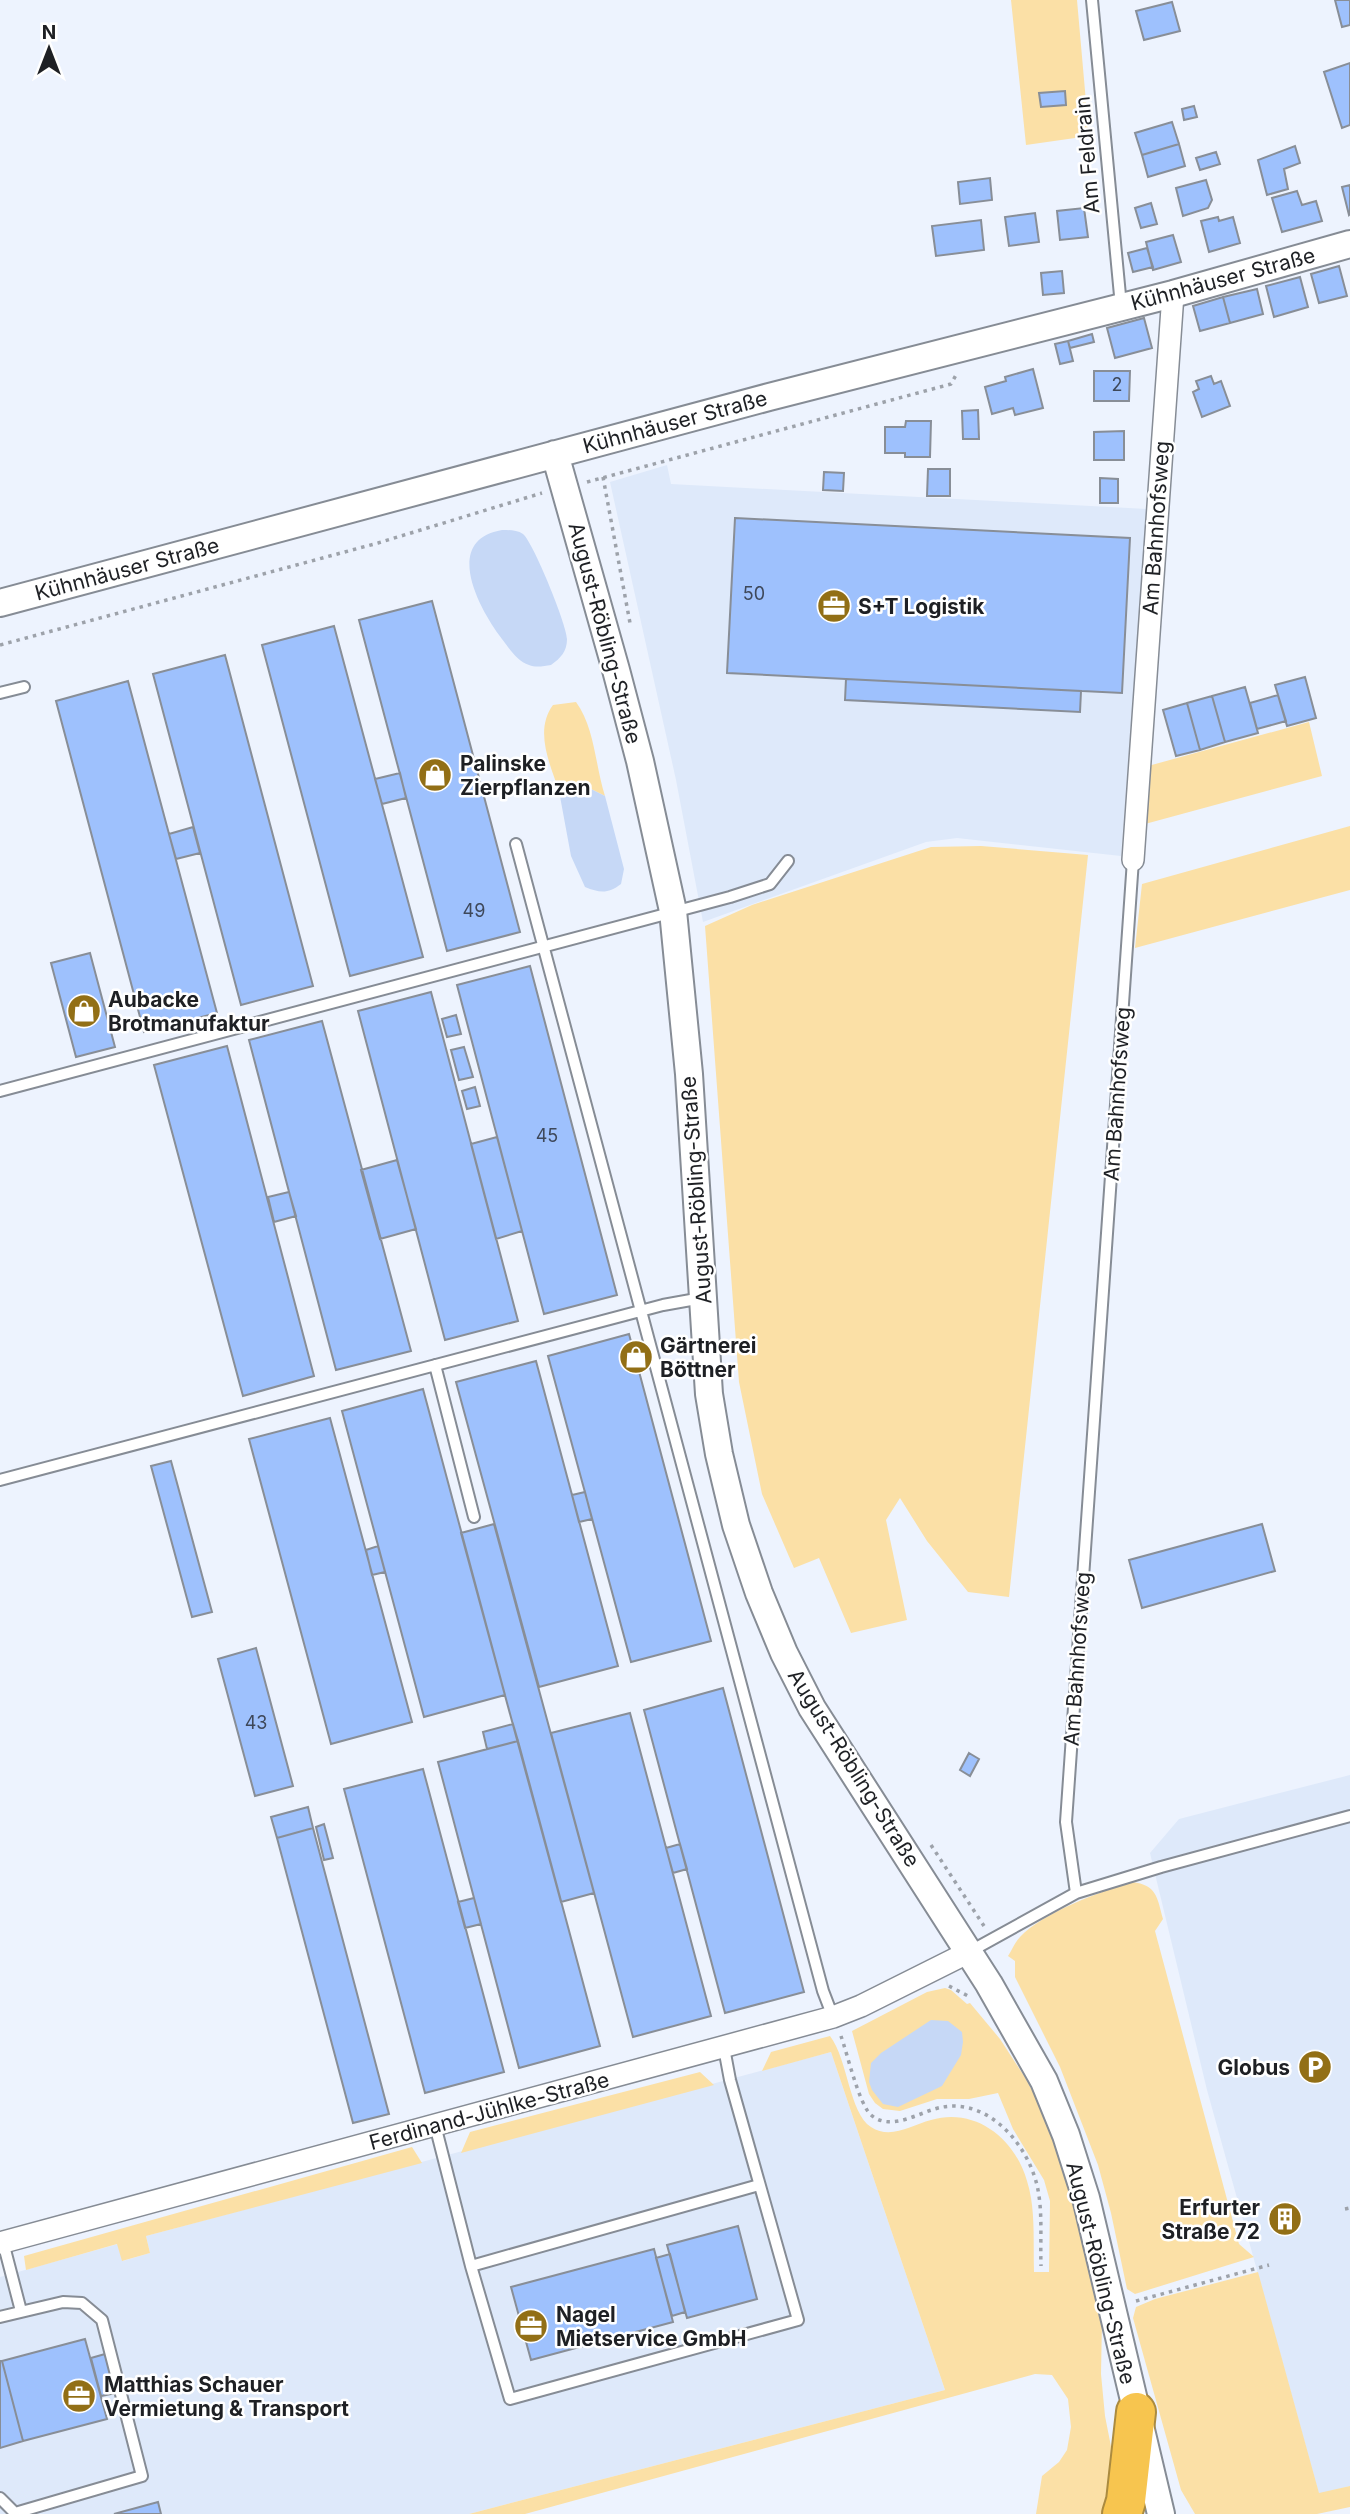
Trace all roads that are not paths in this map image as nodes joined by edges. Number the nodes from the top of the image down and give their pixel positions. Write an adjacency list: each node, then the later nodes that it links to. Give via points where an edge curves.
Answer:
1 (1092, 0): 4 (lane, Am Feldrain)
2 (1350, 244): 3 (street, Kühnhäuser Straße)
3 (1173, 294): 4 (street, Kühnhäuser Straße); 10 (street, Am Bahnhofsweg)
4 (1121, 306): 5 (street, Kühnhäuser Straße)
5 (555, 454): 6 (street, Kühnhäuser Straße); 12 (street, August-Röbling-Straße, via 640,761)
6 (0, 603)
7 (24, 687): 8 (lane)
8 (0, 693)
9 (516, 844): 13 (lane)
10 (1133, 860): 21 (lane, Am Bahnhofsweg, via 1066,1822)
11 (788, 861): 12 (lane, via 770,884)
12 (673, 911): 13 (lane); 15 (street, August-Röbling-Straße)
13 (542, 946): 14 (lane); 16 (lane)
14 (0, 1091)
15 (703, 1297): 16 (lane); 22 (street, August-Röbling-Straße, via 709,1394 719,1454 759,1593 812,1708)
16 (642, 1310): 17 (lane); 23 (lane)
17 (435, 1365): 18 (lane); 19 (lane)
18 (0, 1480)
19 (474, 1517)
20 (1350, 1816): 21 (lane)
21 (1076, 1893): 22 (lane)
22 (969, 1952): 23 (street, Ferdinand-Jühlke-Straße); 31 (street, August-Röbling-Straße, via 1044,2081 1066,2135 1086,2198)
23 (833, 2017): 24 (street, Ferdinand-Jühlke-Straße)
24 (724, 2048): 25 (street, Ferdinand-Jühlke-Straße); 26 (lane)
25 (435, 2125): 27 (street, Ferdinand-Jühlke-Straße); 28 (lane)
26 (759, 2185): 28 (lane); 28 (lane, via 799,2320 510,2399)
27 (1, 2243): 29 (lane)
28 (471, 2266)
29 (21, 2311): 30 (lane); 32 (lane, via 82,2303 102,2320 142,2476 15,2513)
30 (0, 2317)
31 (1136, 2412): 33 (highway); 34 (street, August-Röbling-Straße)
32 (0, 2498)
33 (1122, 2514)
34 (1161, 2514)

